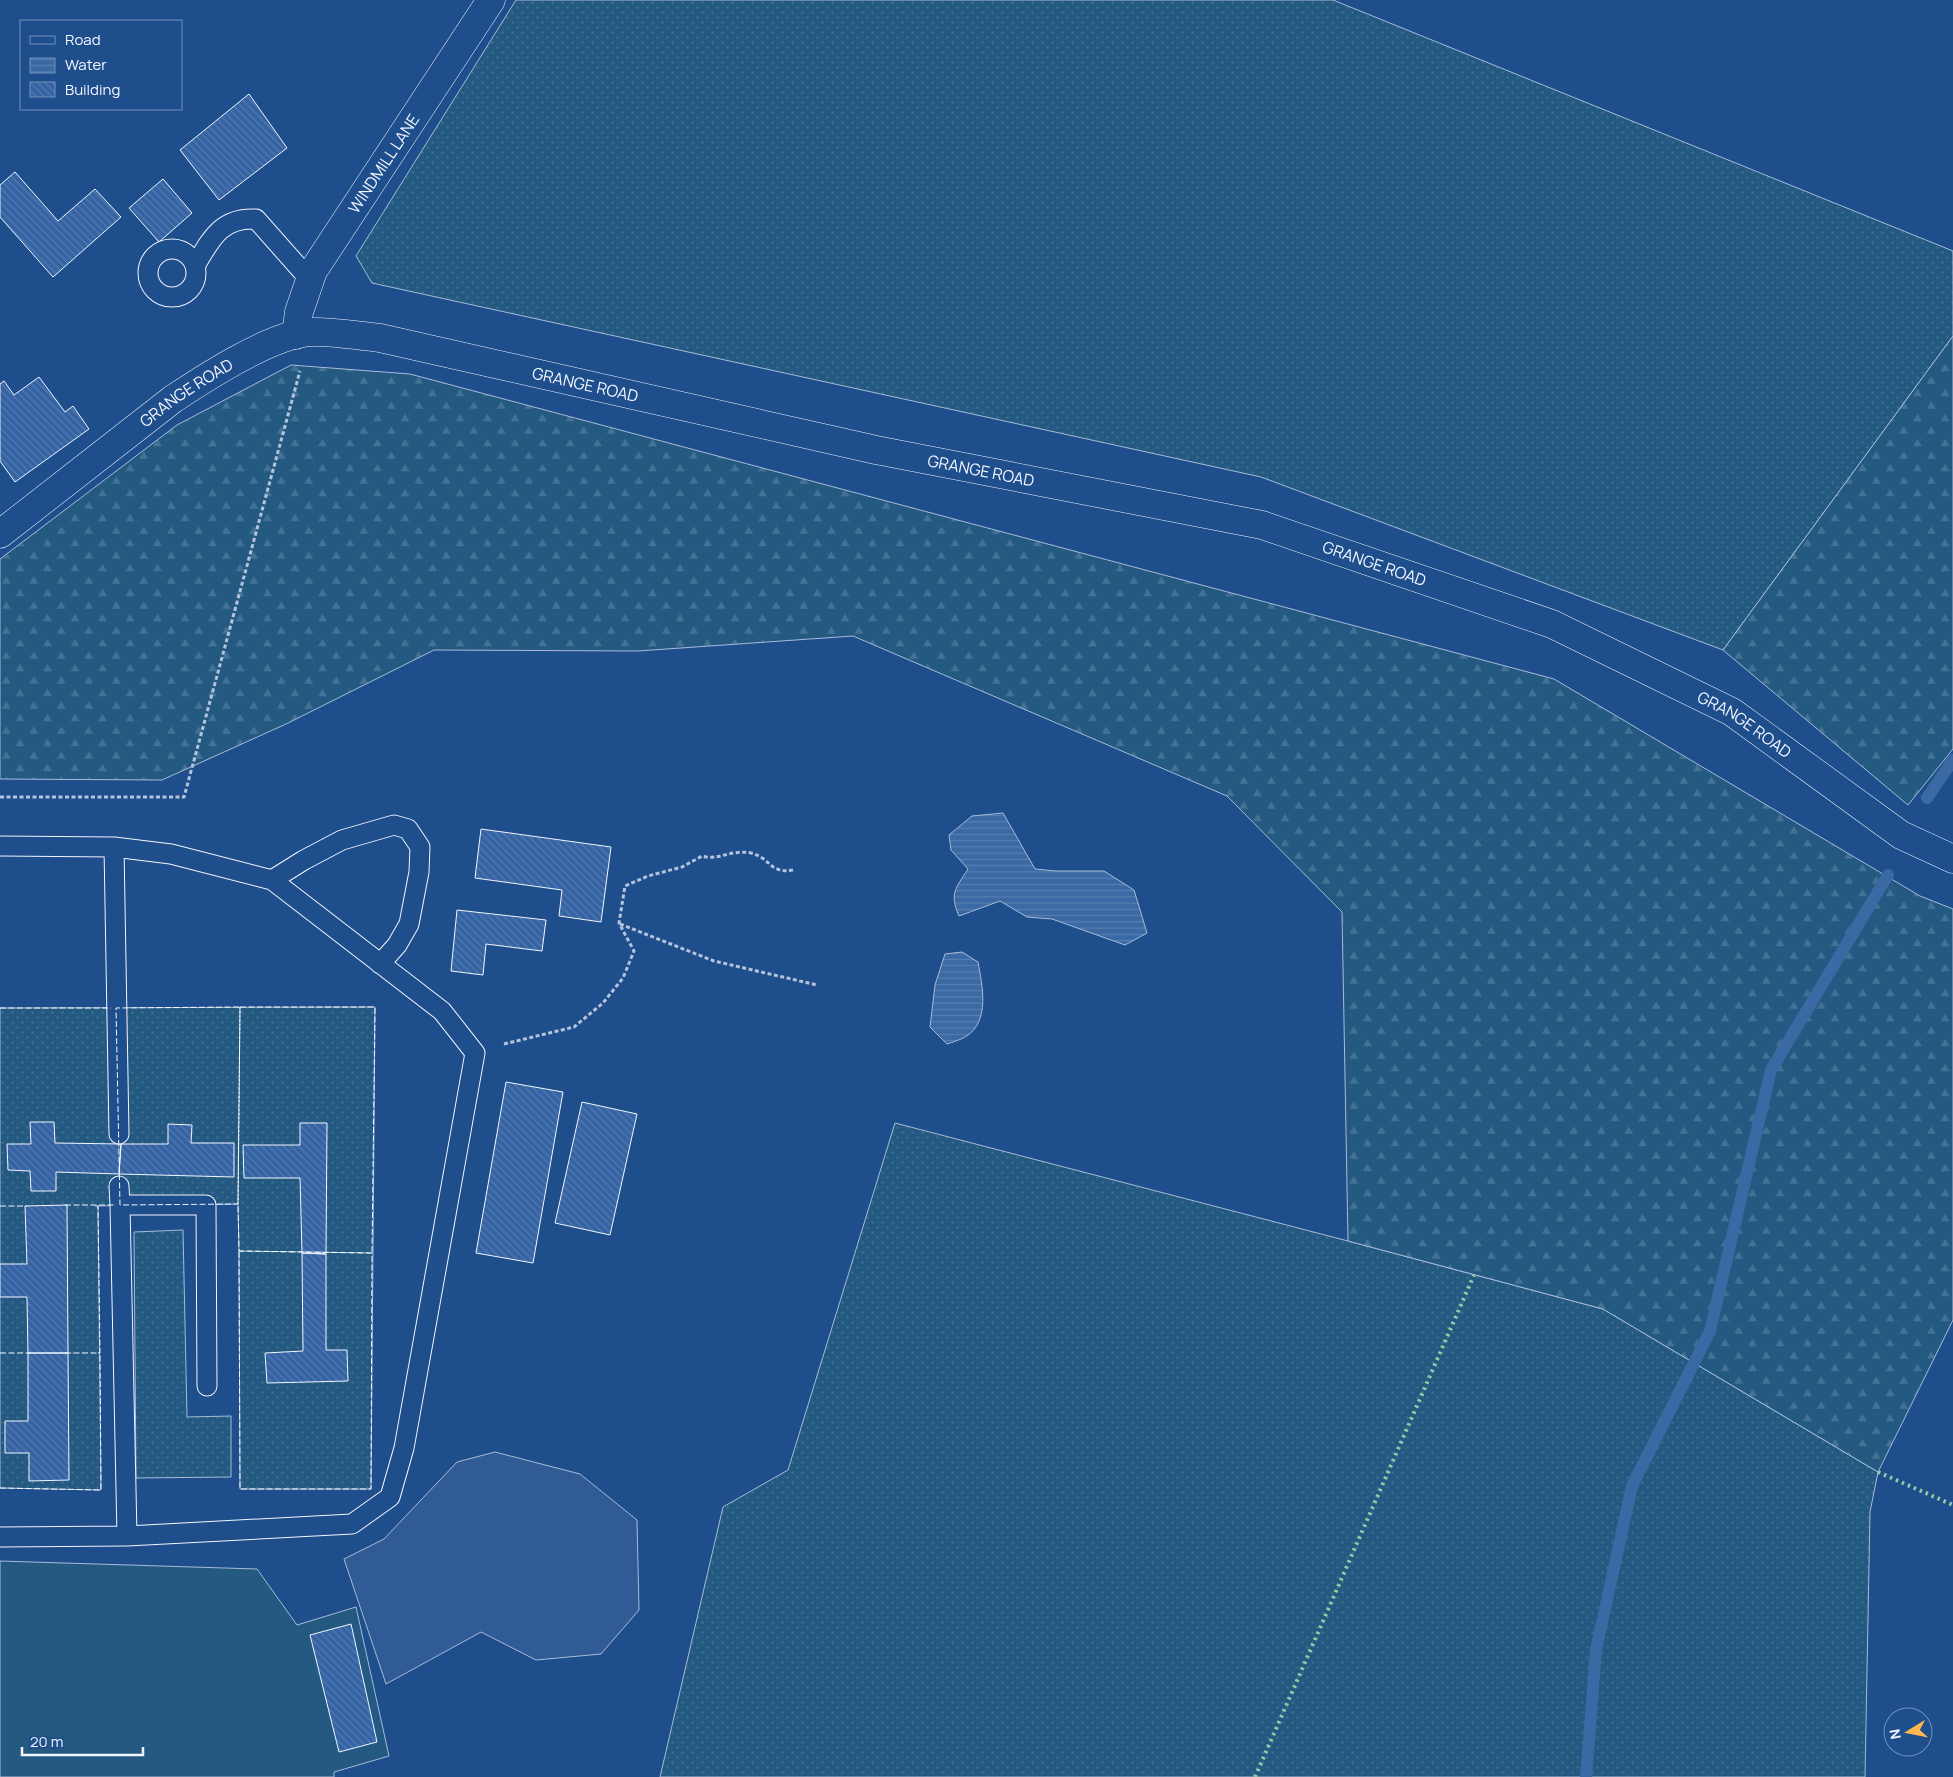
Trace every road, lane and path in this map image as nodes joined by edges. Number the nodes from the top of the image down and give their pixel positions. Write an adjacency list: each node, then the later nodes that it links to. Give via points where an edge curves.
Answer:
1 (491, 0): 3 (main road, WINDMILL LANE, via 318,263)
2 (195, 266): 3 (lane, via 211,239 228,224 242,218 256,219)
3 (310, 280): 4 (main road, WINDMILL LANE, via 299,312)
4 (303, 333): 5 (main road, GRANGE ROAD, via 264,346 203,379); 6 (path, via 184,797); 9 (main road, GRANGE ROAD, via 380,338 876,450 1262,525 1552,624 1732,712 1901,835)
5 (0, 534)
6 (0, 797)
7 (0, 846): 8 (lane)
8 (114, 847): 11 (lane, via 171,854); 16 (lane)
9 (1953, 859)
10 (793, 870): 12 (path, via 782,872 758,855 738,851 711,859 702,856 682,868 648,876 625,886)
11 (272, 880): 13 (lane); 13 (lane, via 342,840 394,825 408,829 420,847 419,872 408,924)
12 (619, 924): 14 (path, via 714,961); 15 (path, via 634,951 623,978 603,1003 574,1027)
13 (380, 964): 15 (lane, via 442,1011)
14 (817, 986)
15 (475, 1052): 20 (lane, via 404,1448 390,1497 352,1524)
16 (119, 1134)
17 (120, 1186): 18 (lane)
18 (120, 1205): 19 (lane, via 206,1205); 20 (lane)
19 (207, 1386)
20 (127, 1536): 21 (lane)
21 (0, 1537)

